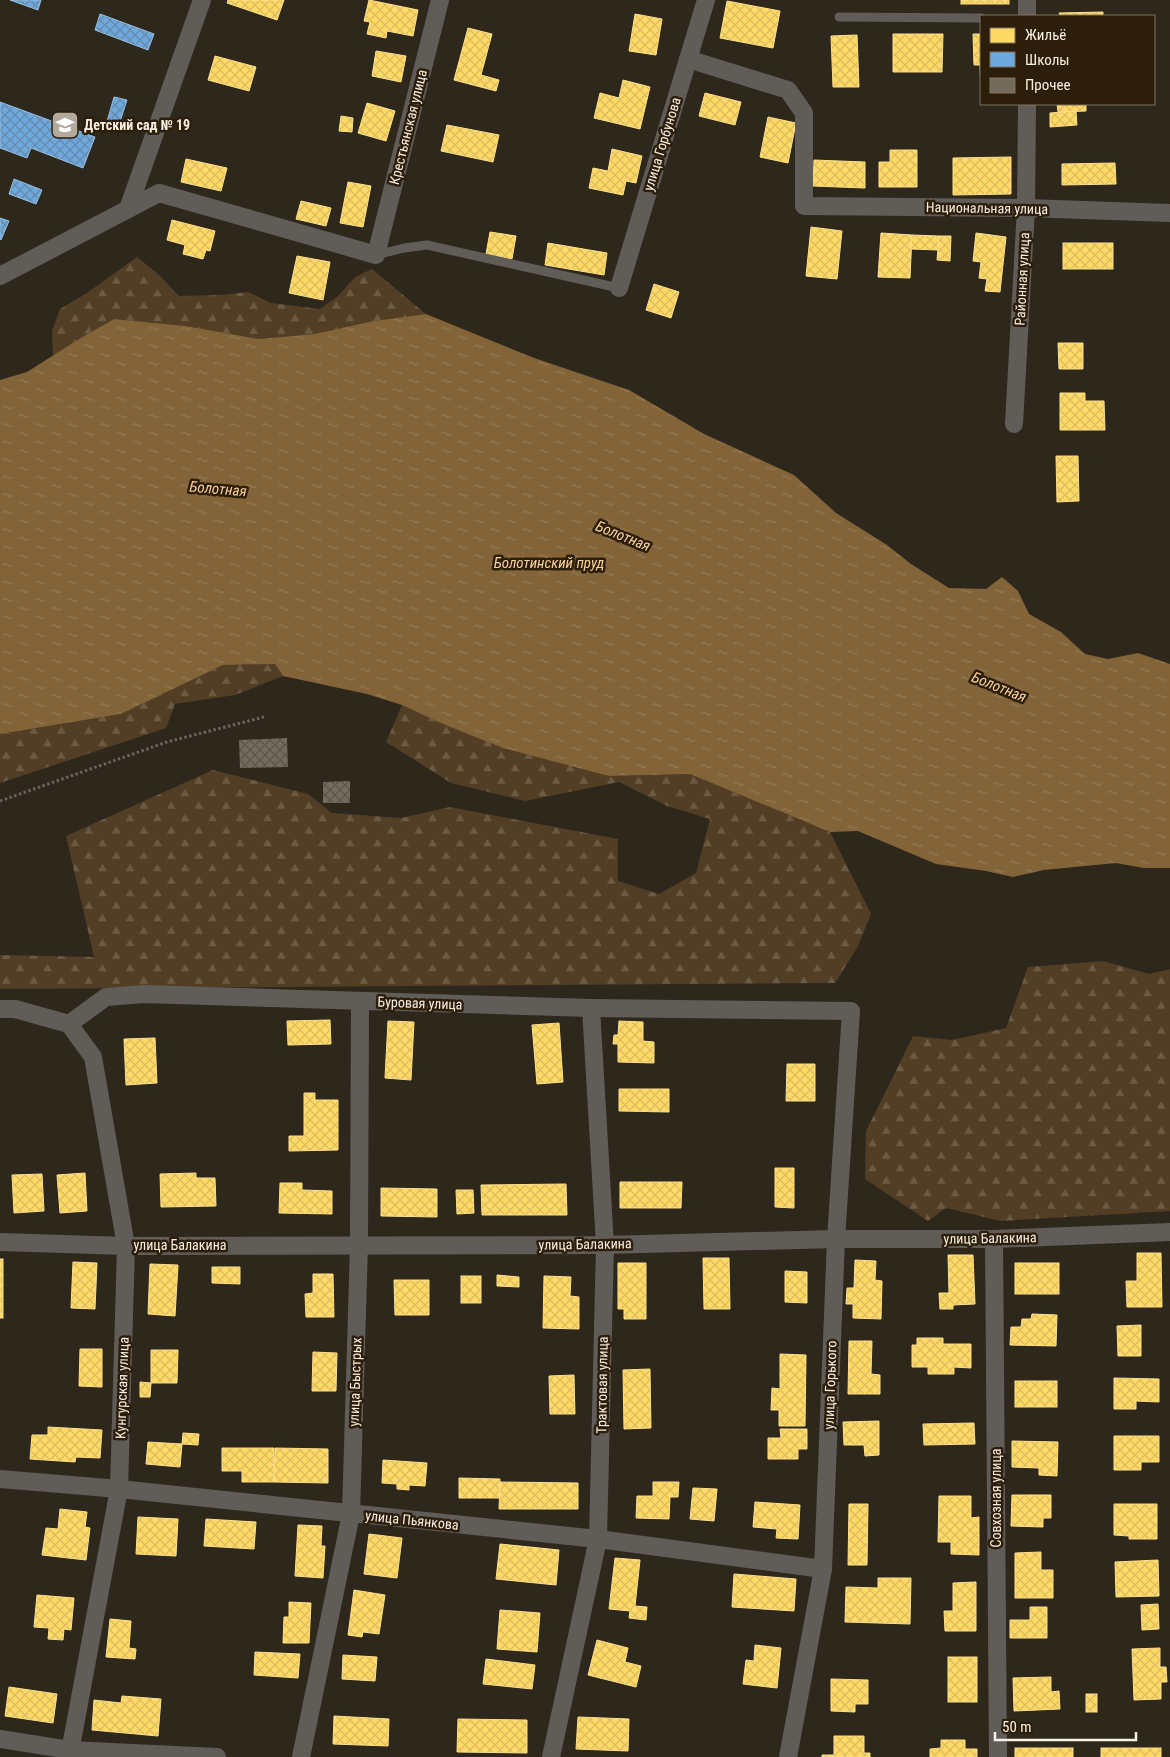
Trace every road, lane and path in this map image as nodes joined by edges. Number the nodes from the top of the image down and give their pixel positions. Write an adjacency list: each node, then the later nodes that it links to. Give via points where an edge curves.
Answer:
1 (202, 0): 11 (street)
2 (440, 0): 13 (street, Крестьянская улица)
3 (706, 0): 8 (street, улица Горбунова)
4 (1027, 0): 5 (street)
5 (1027, 15)
6 (839, 17): 7 (lane)
7 (980, 18)
8 (688, 59): 10 (street, Национальная улица, via 788,90 804,113 804,206); 15 (street, улица Горбунова)
9 (1027, 105): 10 (street, Районная улица)
10 (1026, 208): 12 (street, Национальная улица); 16 (street, Районная улица)
11 (128, 209): 13 (street, via 159,193); 14 (street)
12 (1170, 213)
13 (376, 254): 15 (lane, via 427,246)
14 (0, 276)
15 (619, 288)
16 (1014, 424)
17 (264, 717): 18 (path, via 168,742)
18 (0, 801)
19 (360, 1002): 20 (street, Буровая улица); 23 (street, Буровая улица, via 144,994 106,997); 28 (street, улица Быстрых)
20 (591, 1008): 22 (street, Буровая улица); 29 (street, Трактовая улица)
21 (0, 1009): 23 (street, via 15,1009)
22 (851, 1011): 26 (street, улица Горького)
23 (69, 1024): 30 (street, Кунгурская улица, via 93,1058)
24 (1170, 1232): 25 (street, улица Балакина)
25 (994, 1238): 26 (street, улица Балакина); 42 (street, Совхозная улица)
26 (836, 1239): 29 (street, улица Балакина); 35 (street, улица Горького)
27 (0, 1242): 30 (street, улица Балакина)
28 (358, 1245): 29 (street, улица Балакина); 30 (street, улица Балакина); 33 (street, улица Быстрых)
29 (605, 1245): 34 (street, Трактовая улица)
30 (126, 1246): 32 (street, Кунгурская улица)
31 (0, 1479): 32 (street, улица Пьянкова)
32 (119, 1490): 33 (street, улица Пьянкова); 37 (street, Кунгурская улица)
33 (351, 1514): 34 (street, улица Пьянкова); 39 (street, улица Быстрых)
34 (598, 1539): 35 (street, улица Пьянкова); 40 (street, Трактовая улица)
35 (822, 1568): 41 (street, улица Горького)
36 (0, 1739): 37 (street)
37 (69, 1753): 38 (street)
38 (217, 1757)
39 (301, 1757)
40 (551, 1757)
41 (788, 1757)
42 (998, 1757)

